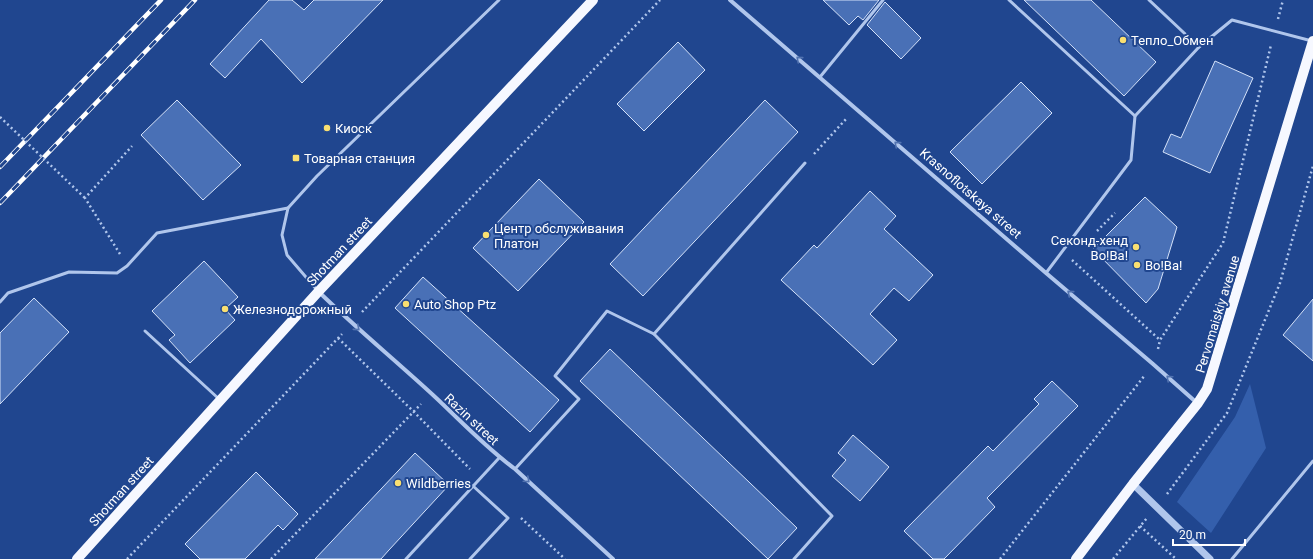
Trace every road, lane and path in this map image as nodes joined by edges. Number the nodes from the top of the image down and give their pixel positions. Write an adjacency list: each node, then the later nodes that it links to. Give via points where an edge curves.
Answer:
1 (499, 0): 20 (lane, via 317,176)
2 (593, 0): 24 (main road, Shotman street)
3 (660, 0): 26 (path)
4 (730, 0): 12 (street, Krasnoflotskaya street, one-way to 4)
5 (882, 0): 12 (lane)
6 (1009, 0): 14 (lane)
7 (1149, 0): 11 (lane)
8 (1284, 0): 9 (path)
9 (1274, 31): 10 (lane); 11 (lane, via 1232,20); 17 (path)
10 (1313, 41): 33 (main road, Pervomaiskiy avenue, via 1207,389)
11 (1199, 47): 14 (lane)
12 (820, 77): 13 (street, Krasnoflotskaya street)
13 (856, 108): 18 (path); 23 (street, Krasnoflotskaya street, one-way to 13)
14 (1135, 116): 23 (lane, via 1131,160)
15 (0, 117): 19 (path, bridge)
16 (132, 146): 19 (path)
17 (1246, 149)
18 (805, 163): 28 (lane)
19 (85, 198): 22 (path)
20 (288, 208): 22 (lane, via 157,233); 24 (lane, via 282,235 288,255)
21 (1074, 262): 30 (path)
22 (127, 266): 25 (lane, via 117,273 69,272 8,293)
23 (1046, 273): 33 (street, Krasnoflotskaya street, one-way to 23)
24 (318, 292): 26 (street, Razin street); 32 (main road, Shotman street)
25 (0, 302)
26 (351, 323): 29 (path); 31 (street, Razin street, one-way to 31)
27 (145, 331): 32 (lane)
28 (654, 334): 37 (lane, via 606,312 554,376 579,399); 50 (lane, via 832,516)
29 (338, 338): 34 (path); 44 (path)
30 (1160, 340)
31 (432, 394): 34 (path); 35 (street, Razin street)
32 (221, 400): 43 (main road, Shotman street)
33 (1198, 403): 39 (main road, Pervomaiskiy avenue)
34 (414, 412): 38 (path); 45 (path)
35 (499, 458): 37 (street, Razin street); 38 (lane)
36 (1313, 460): 54 (lane)
37 (514, 469): 49 (street, Razin street, one-way to 49)
38 (479, 479): 40 (lane)
39 (1133, 484): 51 (main road, Pervomaiskiy avenue); 53 (street)
40 (473, 486): 46 (lane); 47 (lane, via 508,518)
41 (519, 516): 48 (path)
42 (1140, 526): 52 (path)
43 (77, 559)
44 (127, 559)
45 (271, 559)
46 (406, 559)
47 (470, 559)
48 (565, 559)
49 (613, 559)
50 (794, 559)
51 (1076, 559)
52 (1176, 559)
53 (1210, 559)
54 (1232, 559)

